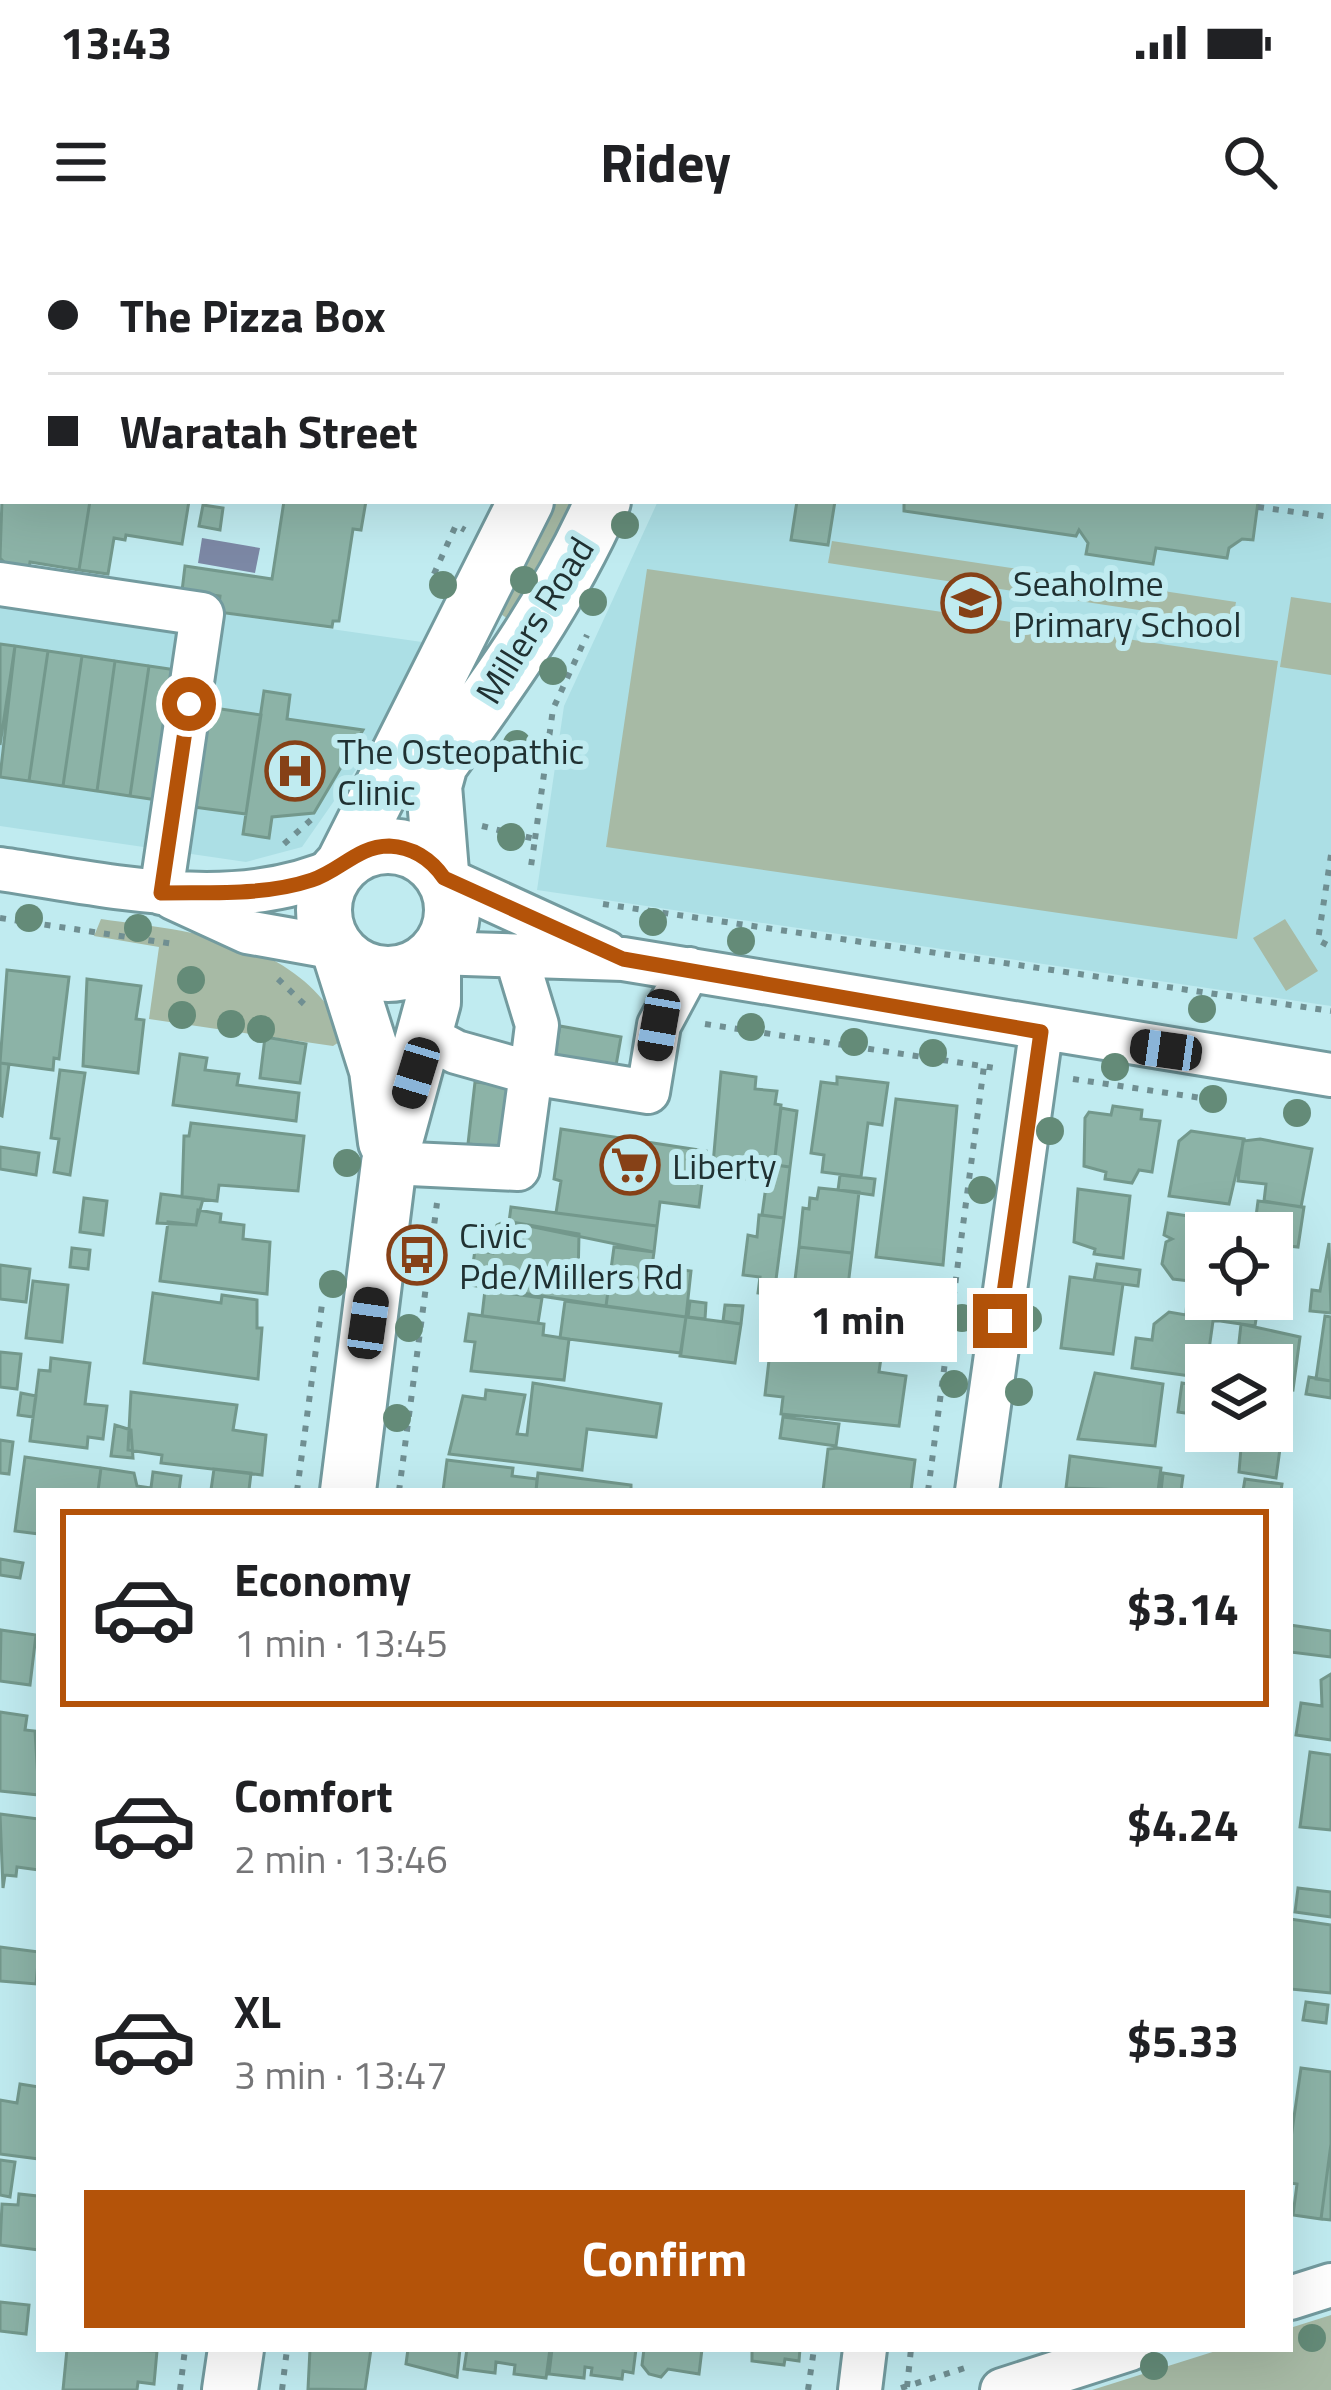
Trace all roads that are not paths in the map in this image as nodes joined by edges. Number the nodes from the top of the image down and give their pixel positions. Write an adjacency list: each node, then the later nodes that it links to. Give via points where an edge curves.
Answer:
1 (524, 504): 4 (main road, Millers Road)
2 (602, 504): 6 (main road, Millers Road, via 535,634 440,764 434,786)
3 (0, 584): 7 (street, via 202,614)
4 (342, 865): 6 (main road, via 395,846 428,859); 7 (street, via 314,880 256,891); 8 (main road, via 325,898)
5 (0, 869): 7 (street)
6 (442, 875): 9 (main road, via 453,916); 11 (street)
7 (161, 893): 8 (street, via 247,932)
8 (338, 950): 9 (main road, via 356,966 396,974); 17 (main road, via 376,1070)
9 (434, 955): 10 (street); 14 (main road)
10 (516, 956): 11 (street); 15 (street, via 537,1025)
11 (623, 959): 12 (street)
12 (689, 969): 13 (street); 15 (street, via 659,1025 648,1092)
13 (1041, 1032): 16 (street); 19 (street)
14 (424, 1035): 15 (street); 17 (main road)
15 (531, 1073): 17 (street, via 518,1169)
16 (1331, 1076)
17 (389, 1163): 18 (main road)
18 (348, 1488)
19 (977, 1488)
20 (1331, 2284): 21 (street)
21 (1293, 2297)
22 (236, 2352): 26 (main road)
23 (865, 2352): 27 (street)
24 (1115, 2352): 25 (street)
25 (993, 2376)
26 (230, 2390)
27 (860, 2390)

